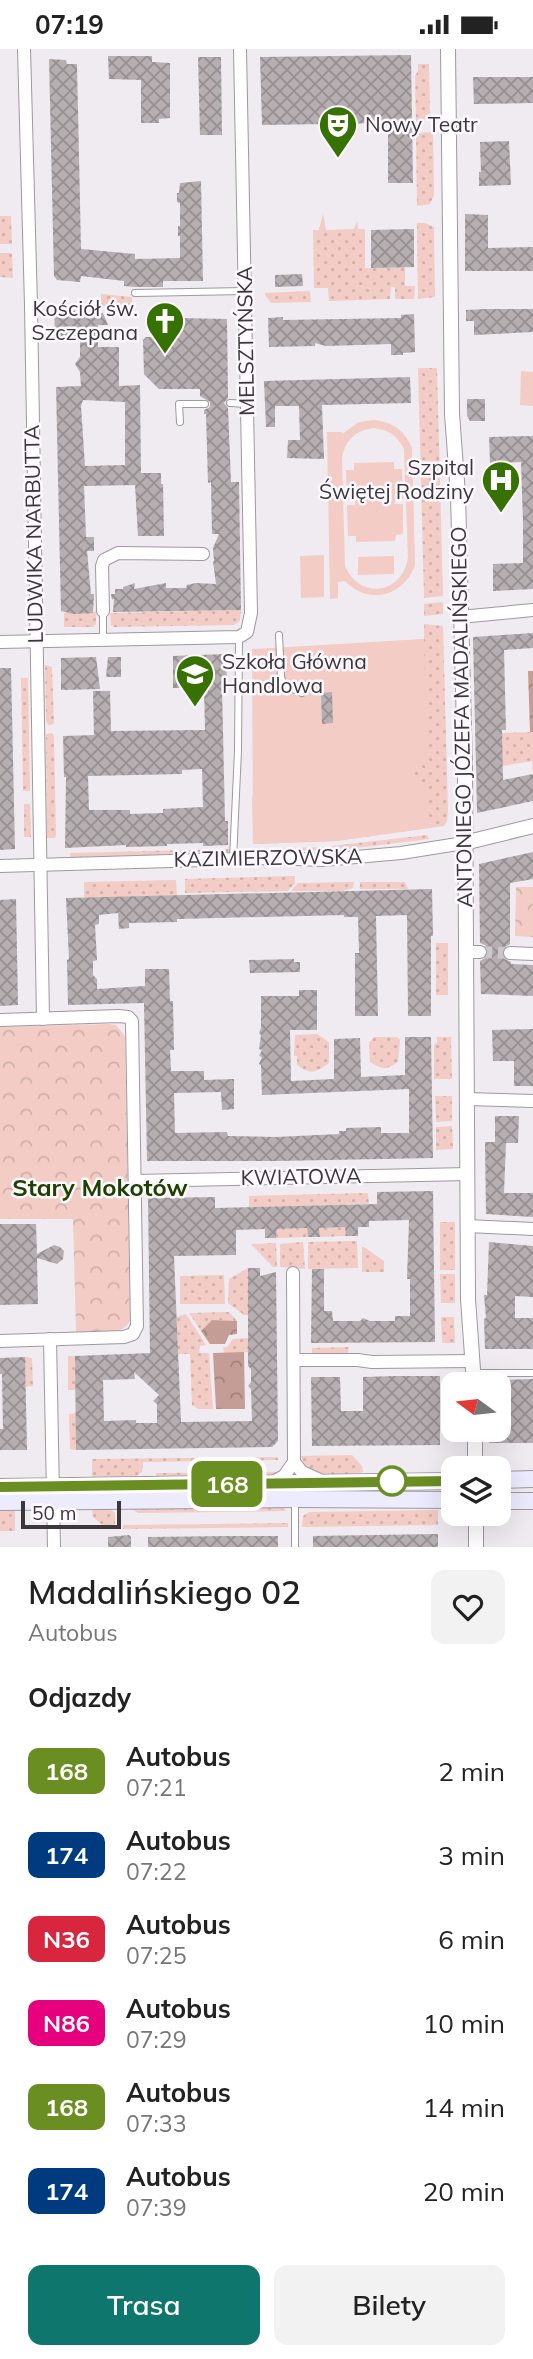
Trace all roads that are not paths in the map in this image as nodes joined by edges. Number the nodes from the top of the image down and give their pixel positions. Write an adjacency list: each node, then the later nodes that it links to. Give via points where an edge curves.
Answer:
1 (24, 49): 17 (street, LUDWIKA NARBUTTA)
2 (240, 49): 4 (street, MELSZTYŃSKA)
3 (448, 49): 13 (street, ANTONIEGO JÓZEFA MADALIŃSKIEGO, via 452,414)
4 (245, 291): 5 (lane); 8 (street, MELSZTYŃSKA)
5 (135, 293)
6 (205, 404): 9 (lane, via 179,404)
7 (230, 404): 8 (lane)
8 (247, 404): 14 (street, MELSZTYŃSKA, via 251,613)
9 (180, 422)
10 (203, 554): 12 (street, via 108,557 102,566)
11 (533, 610): 13 (street)
12 (103, 611): 16 (lane)
13 (460, 617): 21 (street, ANTONIEGO JÓZEFA MADALIŃSKIEGO)
14 (243, 634): 16 (street); 22 (lane)
15 (279, 635): 19 (lane, via 284,685)
16 (103, 640): 17 (street)
17 (35, 641): 18 (street); 23 (street, LUDWIKA NARBUTTA)
18 (0, 642)
19 (302, 693)
20 (533, 827): 21 (street, KAZIMIERZOWSKA)
21 (464, 843): 22 (street, KAZIMIERZOWSKA, via 323,860); 29 (street, ANTONIEGO JÓZEFA MADALIŃSKIEGO, via 473,952)
22 (233, 859): 23 (street, KAZIMIERZOWSKA)
23 (40, 865): 24 (street, KAZIMIERZOWSKA); 27 (street, LUDWIKA NARBUTTA)
24 (0, 866)
25 (510, 953): 26 (street)
26 (533, 954)
27 (43, 1019): 28 (street); 32 (street, via 130,1019)
28 (0, 1020)
29 (467, 1099): 30 (street); 31 (street, ANTONIEGO JÓZEFA MADALIŃSKIEGO)
30 (533, 1101)
31 (468, 1174): 32 (street, KWIATOWA); 33 (street, ANTONIEGO JÓZEFA MADALIŃSKIEGO)
32 (135, 1181): 36 (street, via 136,1330 124,1337)
33 (467, 1226): 34 (street); 40 (street, ANTONIEGO JÓZEFA MADALIŃSKIEGO)
34 (533, 1229)
35 (293, 1273): 38 (street)
36 (50, 1339): 37 (street); 50 (street)
37 (0, 1341)
38 (294, 1360): 39 (street, via 358,1360); 43 (street)
39 (465, 1372)
40 (474, 1372)
41 (511, 1373): 42 (lane)
42 (533, 1373)
43 (294, 1462): 47 (street, via 307,1476); 48 (street)
44 (533, 1479): 45 (main road)
45 (511, 1480)
46 (441, 1481): 47 (main road)
47 (324, 1482): 48 (main road)
48 (273, 1483): 50 (main road)
49 (0, 1487): 50 (main road)
50 (53, 1494): 51 (main road); 55 (main road); 57 (street)
51 (295, 1499): 52 (main road); 58 (lane)
52 (441, 1500)
53 (511, 1501): 54 (main road)
54 (533, 1501)
55 (0, 1502)
56 (476, 1526): 59 (street)
57 (54, 1547)
58 (295, 1547)
59 (476, 1547)

